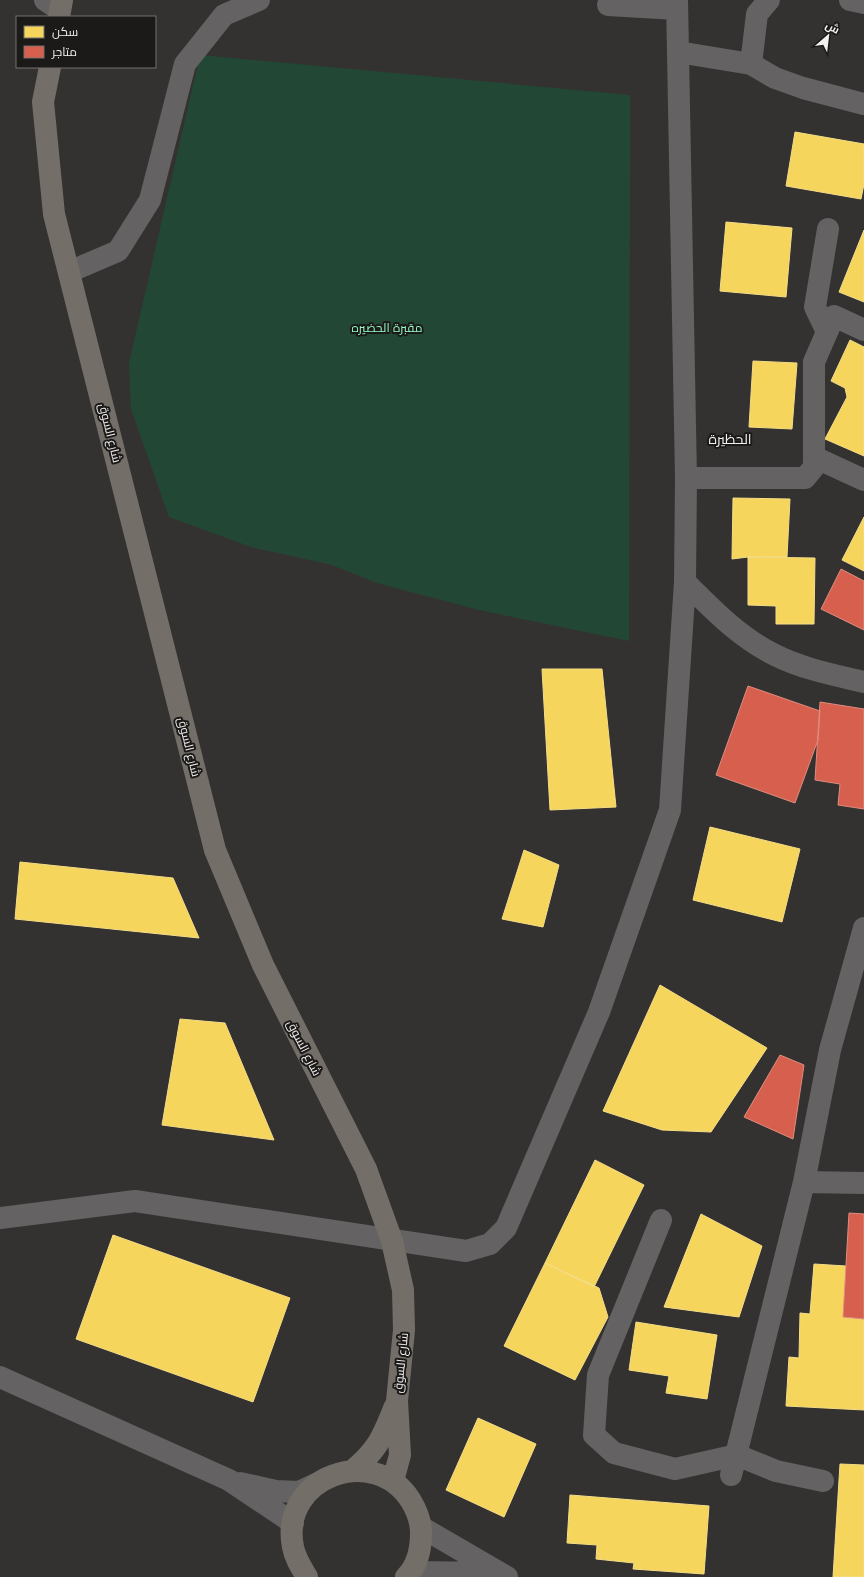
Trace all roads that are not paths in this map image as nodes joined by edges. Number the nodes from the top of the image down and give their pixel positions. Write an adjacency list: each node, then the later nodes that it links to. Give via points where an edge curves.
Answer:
1 (259, 0): 12 (street, via 224,15 185,64 150,200 118,251)
2 (769, 0): 8 (street, via 757,14)
3 (850, 0): 4 (street)
4 (864, 3)
5 (608, 5): 6 (street)
6 (677, 5): 7 (street)
7 (678, 52): 8 (street); 16 (street)
8 (751, 64): 10 (street, via 775,78 802,88)
9 (50, 68): 12 (main road, شارع السوق, via 43,102 54,214)
10 (864, 104)
11 (828, 229): 14 (street, via 814,307)
12 (69, 272): 25 (main road, شارع السوق, via 215,850 262,965 366,1169)
13 (864, 330): 14 (street, via 834,316)
14 (827, 332): 15 (street, via 814,362)
15 (814, 457): 16 (street, via 814,467 805,478); 17 (street)
16 (686, 478): 18 (street)
17 (864, 480)
18 (685, 582): 19 (street, via 717,614 775,655 836,676); 25 (street, via 670,810 599,1012 506,1228 490,1244 466,1251)
19 (864, 682)
20 (864, 928): 21 (street, via 830,1050)
21 (804, 1182): 22 (street); 28 (street)
22 (864, 1183)
23 (0, 1218): 25 (street, via 135,1201)
24 (662, 1220): 28 (street, via 598,1375 594,1435 614,1453 675,1469)
25 (392, 1241): 27 (main road, شارع السوق, via 403,1290 404,1330)
26 (0, 1377): 30 (street)
27 (397, 1401): 29 (main road, via 381,1440 368,1458); 32 (main road, via 400,1455)
28 (734, 1465): 31 (street)
29 (352, 1471): 32 (main road, via 367,1471); 33 (main road, via 334,1475)
30 (229, 1480): 33 (street, via 276,1491 299,1492); 34 (street)
31 (823, 1481)
32 (393, 1482): 35 (main road, via 406,1494 416,1509)
33 (316, 1484): 34 (main road, via 297,1508)
34 (293, 1523): 36 (main road)
35 (421, 1527): 37 (main road, via 418,1558); 38 (street)
36 (296, 1568): 39 (main road)
37 (408, 1575): 38 (street)
38 (502, 1575)
39 (307, 1577)

